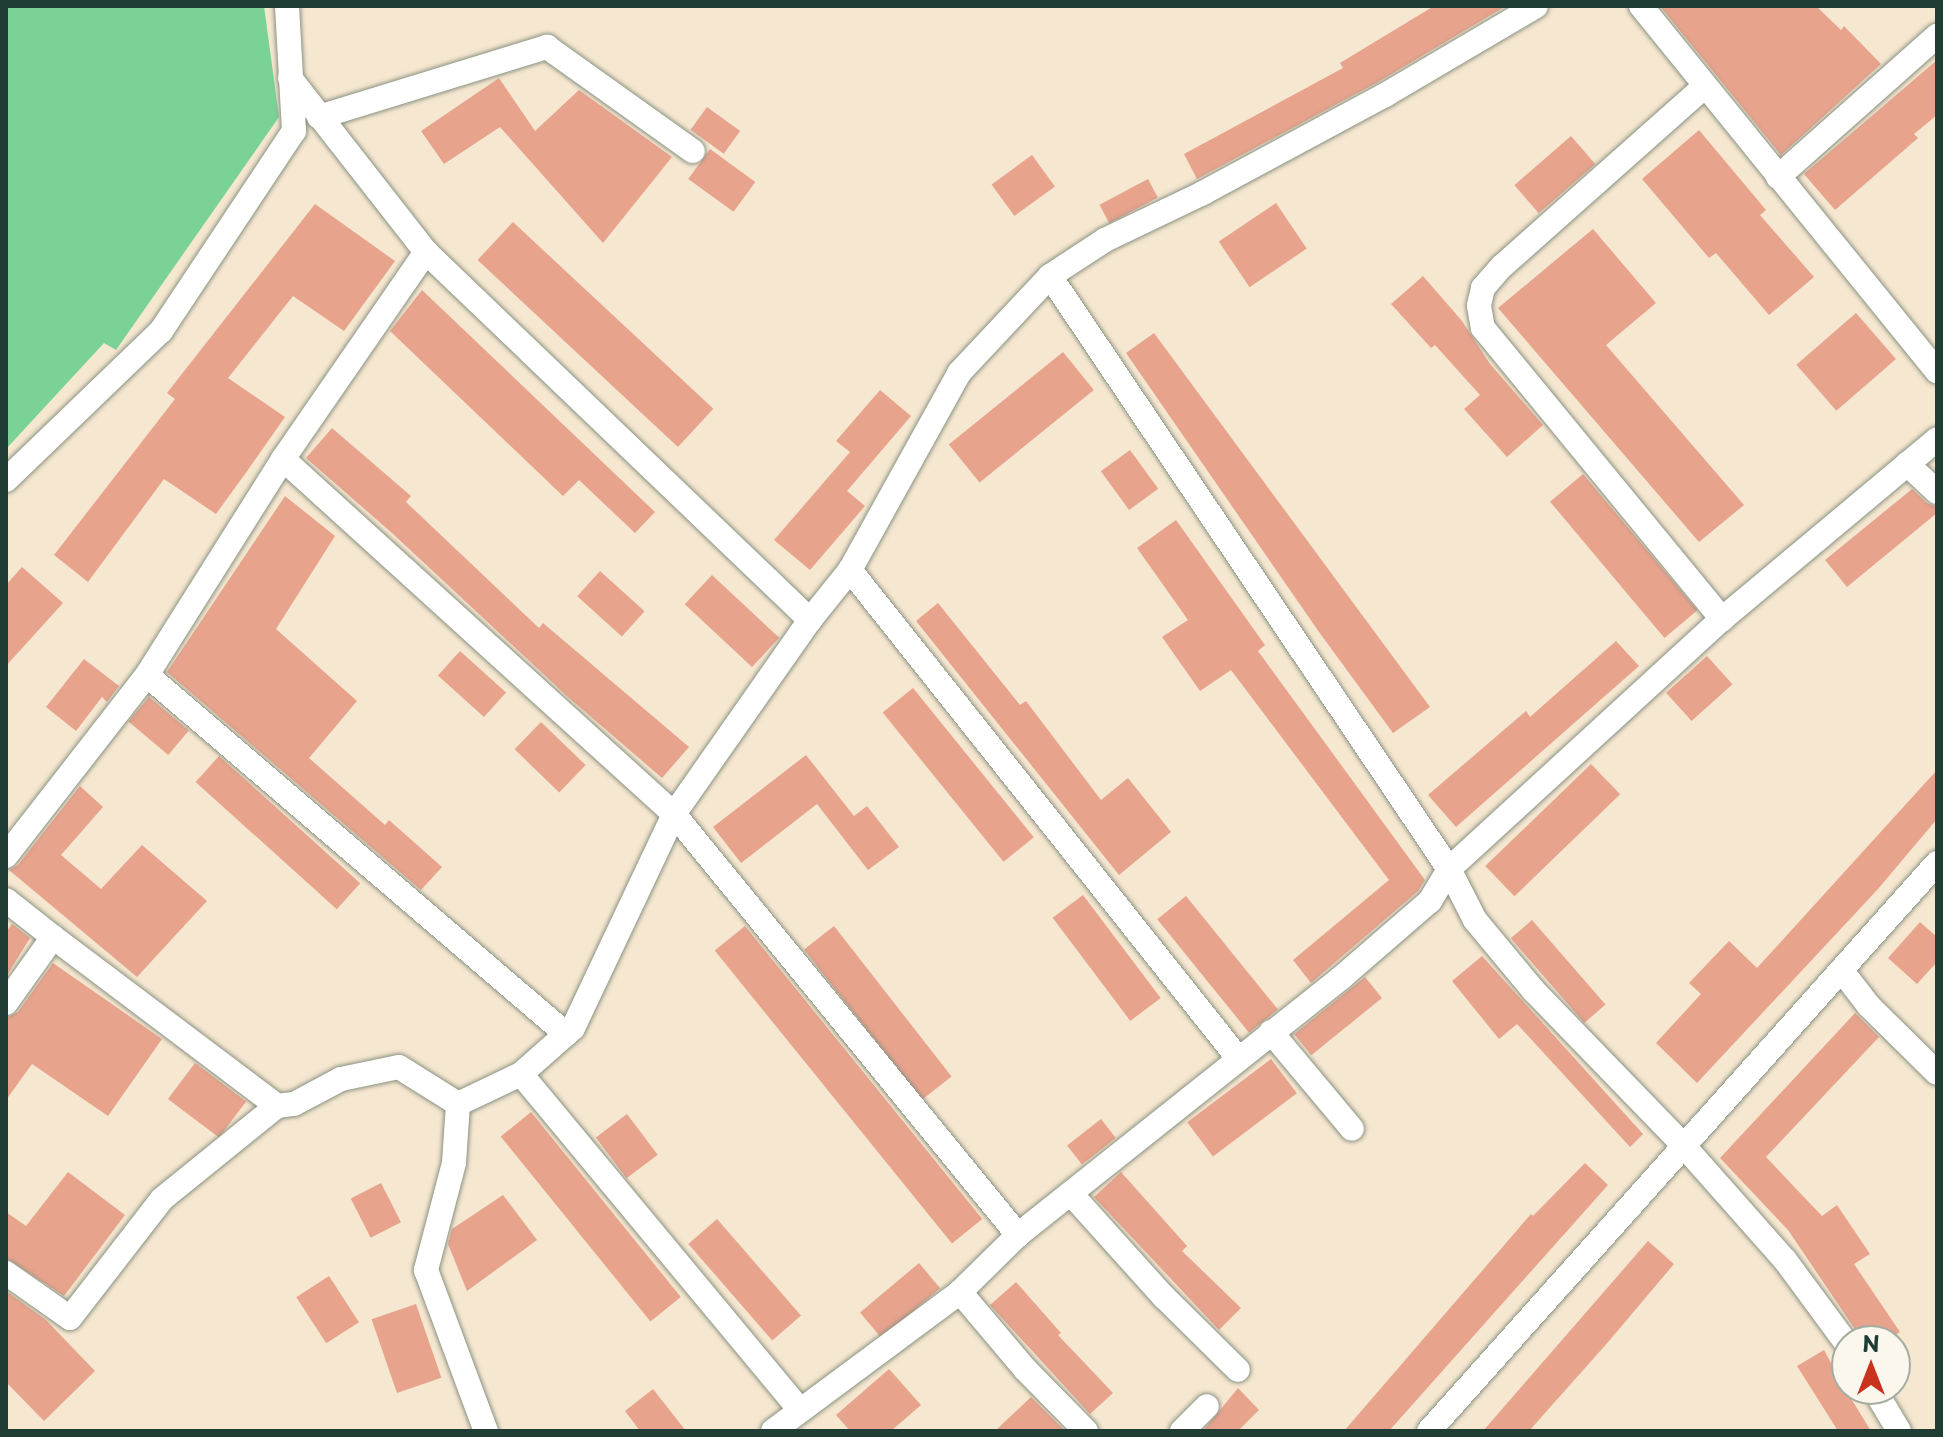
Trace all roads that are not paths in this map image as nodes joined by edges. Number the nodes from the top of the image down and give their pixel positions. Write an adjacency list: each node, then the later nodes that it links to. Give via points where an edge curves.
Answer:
1 (287, 6): 5 (street)
2 (1536, 6): 11 (street, via 1385,95 1105,240)
3 (1641, 6): 6 (street)
4 (1937, 36): 9 (street)
5 (290, 78): 7 (street); 16 (street, via 294,131 161,331)
6 (1705, 86): 9 (street); 19 (street, via 1502,266 1483,288 1479,306 1483,328)
7 (319, 117): 8 (street, via 547,47); 10 (street)
8 (693, 151)
9 (1778, 177): 12 (street)
10 (426, 252): 14 (street); 20 (street)
11 (1050, 276): 18 (street, via 959,373); 25 (street)
12 (1937, 371)
13 (1937, 439): 15 (street)
14 (283, 459): 21 (street); 22 (street)
15 (1907, 464): 17 (street); 19 (street)
16 (6, 480)
17 (1937, 492)
18 (850, 570): 20 (street); 32 (street)
19 (1722, 619): 25 (street)
20 (810, 620): 22 (street)
21 (147, 675): 23 (street); 31 (street)
22 (674, 814): 31 (street); 40 (street)
23 (6, 856)
24 (1937, 863): 28 (street)
25 (1449, 869): 30 (street, via 1430,901); 38 (street, via 1475,920 1534,991)
26 (6, 900): 27 (street)
27 (53, 937): 29 (street); 36 (street)
28 (1842, 971): 33 (street, via 1869,1006); 38 (street)
29 (6, 1003)
30 (1271, 1032): 32 (street); 37 (street)
31 (566, 1034): 34 (street)
32 (1238, 1058): 39 (street)
33 (1937, 1073)
34 (521, 1074): 35 (street); 47 (street)
35 (458, 1104): 36 (street, via 399,1067 341,1079 294,1104); 48 (street, via 454,1163 426,1270)
36 (277, 1106): 41 (street, via 162,1199 70,1318)
37 (1352, 1129)
38 (1684, 1146): 43 (street, via 1785,1260); 52 (street)
39 (1072, 1195): 40 (street); 44 (street)
40 (1018, 1235): 42 (street)
41 (6, 1273)
42 (960, 1292): 47 (street); 50 (street)
43 (1833, 1325)
44 (1238, 1370)
45 (1884, 1405): 53 (street)
46 (1207, 1406): 51 (street)
47 (799, 1409): 49 (street)
48 (486, 1431)
49 (773, 1431)
50 (1086, 1431)
51 (1182, 1431)
52 (1429, 1431)
53 (1899, 1431)

